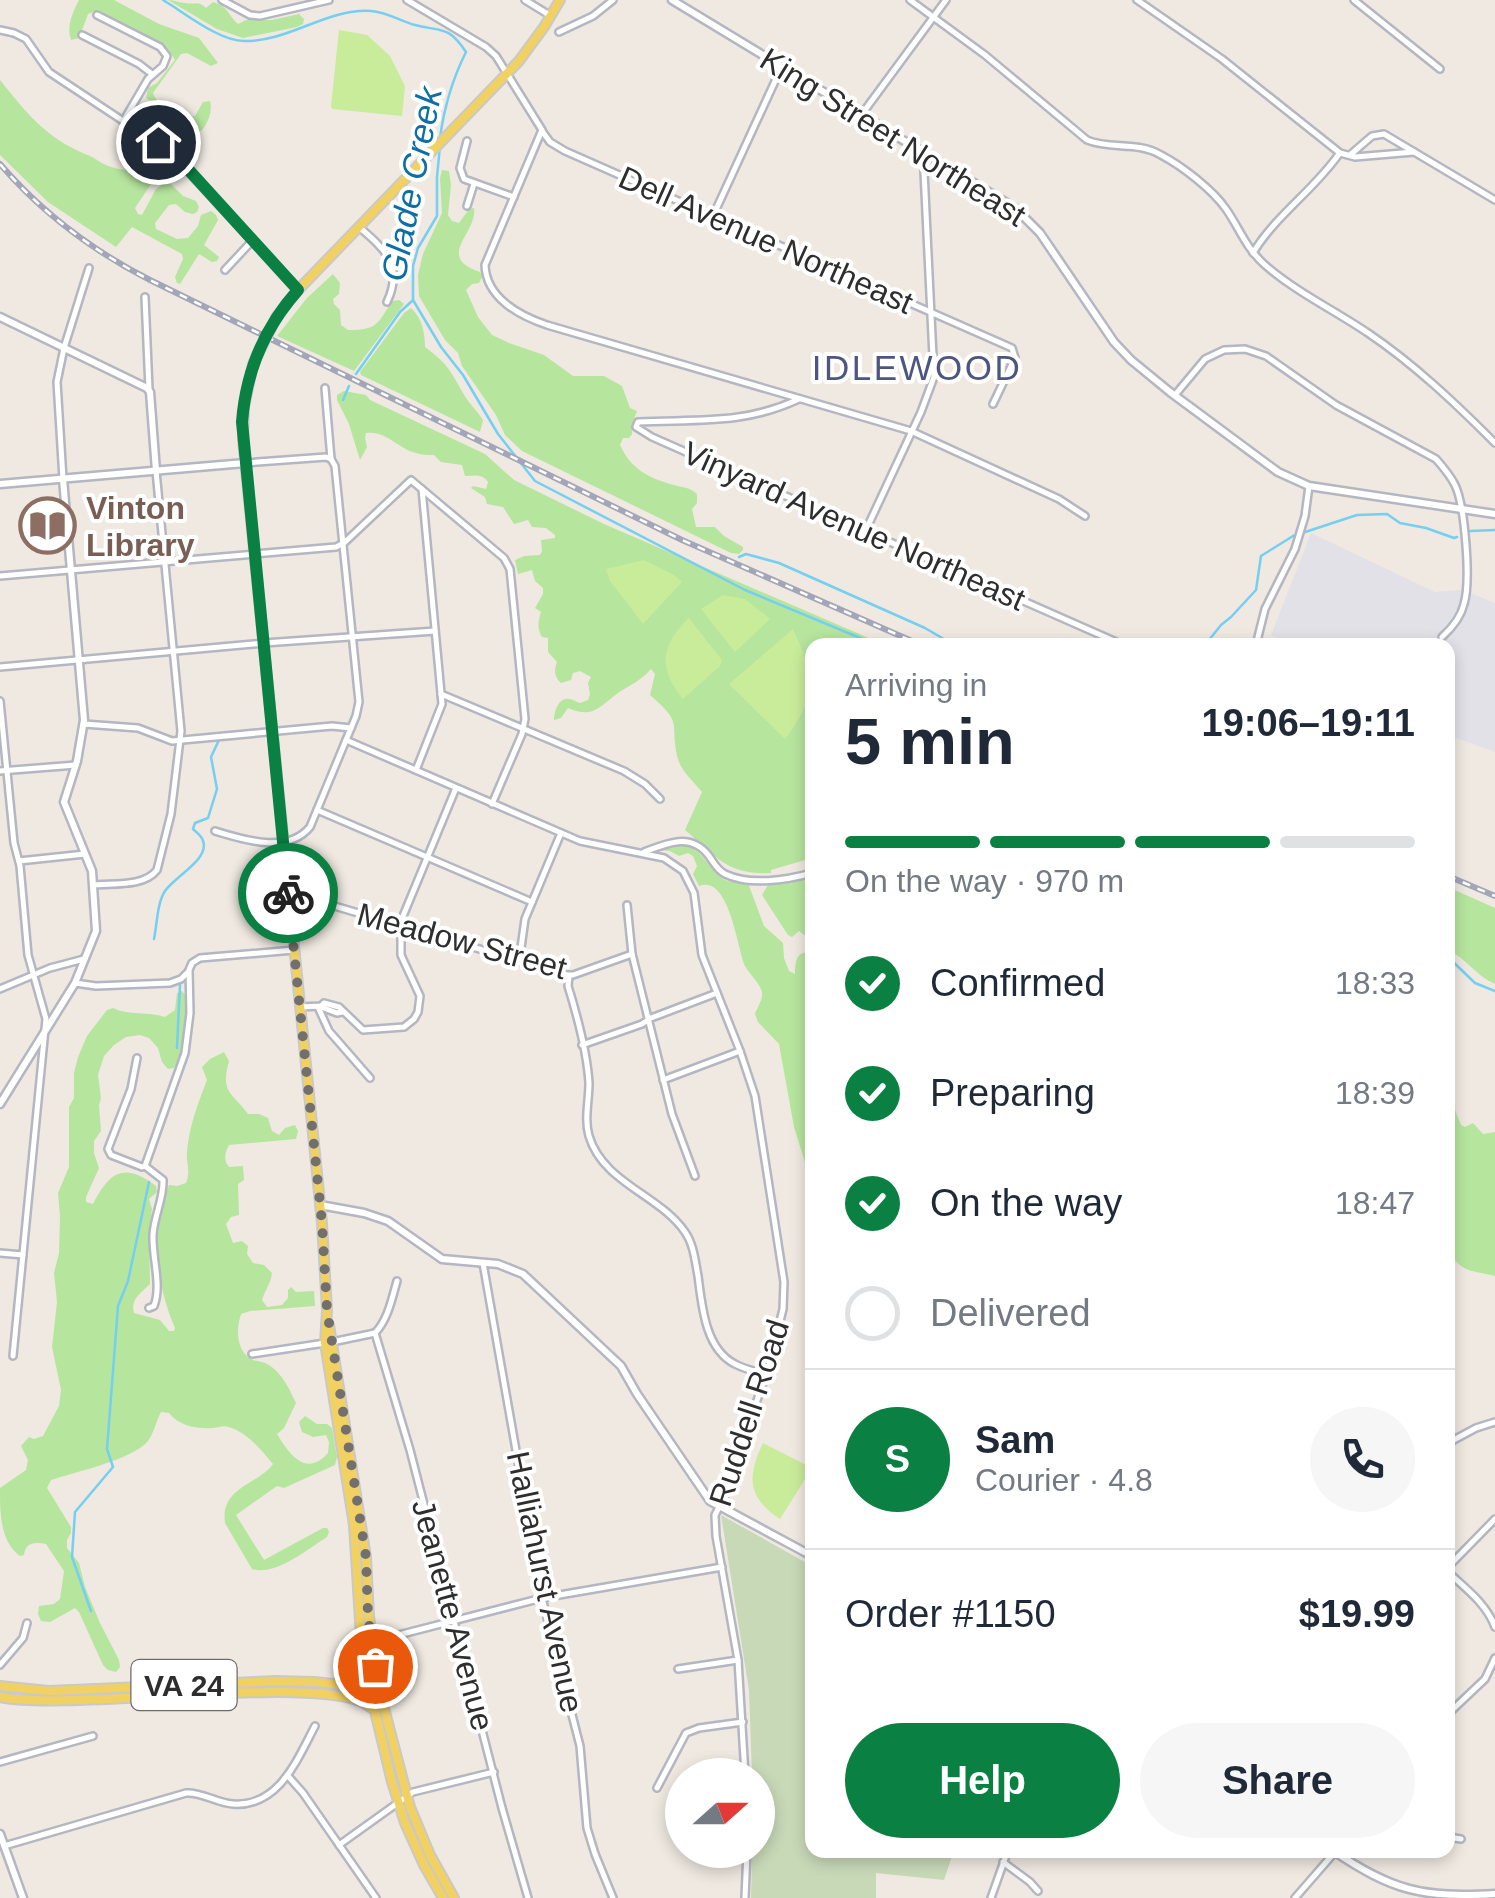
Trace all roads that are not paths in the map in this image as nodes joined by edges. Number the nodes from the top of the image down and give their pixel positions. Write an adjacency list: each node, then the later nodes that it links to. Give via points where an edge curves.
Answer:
1 (222, 0): 2 (street, via 260,16)
2 (329, 0)
3 (407, 0): 20 (street, via 486,47)
4 (525, 0): 13 (street)
5 (560, 0): 13 (main road)
6 (613, 0): 16 (street)
7 (672, 0): 18 (street, King Street Northeast)
8 (910, 0): 14 (street)
9 (946, 0): 14 (street)
10 (1137, 0): 28 (street)
11 (1354, 0): 19 (street)
12 (97, 15): 21 (street, via 166,53)
13 (551, 16): 20 (main road)
14 (933, 18): 22 (street); 37 (street, via 1087,140 1143,147 1174,163 1218,198)
15 (0, 30): 23 (street, via 26,38 49,72)
16 (559, 32)
17 (82, 35): 21 (street)
18 (782, 66): 22 (street, King Street Northeast); 34 (street)
19 (1440, 69)
20 (508, 73): 24 (street); 35 (main road)
21 (152, 74): 23 (street)
22 (862, 114): 26 (street, King Street Northeast)
23 (124, 120): 36 (street, via 170,152)
24 (542, 130): 31 (street); 34 (street, Dell Avenue Northeast, via 556,147)
25 (466, 141): 30 (street, via 460,172)
26 (923, 151): 43 (street); 48 (street, King Street Northeast, via 1024,215 1114,342)
27 (1414, 152): 29 (street); 29 (street, via 1379,134); 32 (street)
28 (1340, 153): 29 (street); 37 (street)
29 (1348, 156)
30 (474, 184): 31 (street); 33 (street)
31 (514, 197): 49 (street, via 485,270 516,313)
32 (1495, 200)
33 (467, 206)
34 (714, 216): 43 (street, Dell Avenue Northeast)
35 (359, 227): 40 (main road); 42 (street, via 389,256 392,290)
36 (253, 240): 39 (street); 40 (street)
37 (1253, 253): 52 (street, via 1400,356)
38 (89, 268): 45 (street)
39 (225, 270)
40 (298, 290): 54 (main road, bridge, via 253,364 242,422)
41 (145, 297): 47 (street)
42 (386, 302)
43 (932, 313): 50 (street, Dell Avenue Northeast, via 1012,348 1016,358); 51 (street, via 934,376)
44 (2, 322): 45 (street)
45 (64, 348): 47 (street); 56 (street, via 57,394)
46 (325, 388): 53 (street)
47 (150, 392): 55 (street)
48 (1174, 395): 58 (street, King Street Northeast, via 1278,472); 60 (street, via 1215,353 1235,348 1266,356 1336,405 1436,459)
49 (800, 399): 51 (street); 63 (street, Vinyard Avenue Northeast, via 743,418 638,422 636,428)
50 (994, 404)
51 (911, 430): 62 (street); 63 (street)
52 (1495, 443)
53 (330, 459): 54 (street); 64 (street)
54 (245, 463): 55 (street); 65 (main road)
55 (156, 471): 56 (street); 66 (street)
56 (64, 478): 57 (street); 67 (street)
57 (0, 484)
58 (1310, 486): 60 (street, King Street Northeast); 73 (street, via 1298,540)
59 (422, 489): 64 (street, via 410,480); 69 (street); 82 (street, via 510,568)
60 (1463, 509): 61 (street, King Street Northeast); 70 (street, via 1466,593 1460,615)
61 (1495, 514)
62 (1085, 516)
63 (866, 532): 72 (street, Vinyard Avenue Northeast)
64 (344, 543): 65 (street); 71 (street)
65 (254, 554): 66 (street); 74 (main road)
66 (164, 561): 67 (street); 75 (street)
67 (71, 569): 68 (street); 76 (street)
68 (0, 576)
69 (435, 631): 71 (street); 78 (street)
70 (1442, 636)
71 (354, 637): 74 (street); 81 (street, via 359,702)
72 (1107, 638)
73 (1258, 638)
74 (264, 643): 75 (street); 83 (main road)
75 (173, 652): 76 (street); 84 (street)
76 (79, 659): 77 (street); 80 (street)
77 (0, 667)
78 (441, 694): 82 (street); 87 (street)
79 (0, 701): 88 (street)
80 (84, 724): 84 (street); 86 (street)
81 (351, 728): 83 (street); 85 (street)
82 (524, 728): 90 (street, via 634,776); 91 (street)
83 (272, 732): 84 (street); 95 (main road)
84 (181, 740): 101 (street, via 157,870 145,880)
85 (346, 740): 87 (street); 92 (street)
86 (76, 765): 88 (street); 97 (street, via 65,806)
87 (416, 770): 89 (street)
88 (3, 771): 99 (street)
89 (456, 788): 91 (street); 98 (street)
90 (660, 799)
91 (492, 804): 94 (street)
92 (317, 810): 95 (street, via 300,838); 98 (street)
93 (216, 831): 95 (street, via 252,841)
94 (562, 833): 96 (street); 103 (street)
95 (283, 840): 102 (main road)
96 (641, 852): 100 (street, via 685,840 704,850 721,872 738,878); 115 (street, Ruddell Road, via 676,864 688,880)
97 (85, 854): 99 (street); 101 (street)
98 (427, 857): 103 (street); 105 (street)
99 (19, 860): 111 (street)
100 (805, 874)
101 (94, 885): 108 (street, via 96,931)
102 (289, 902): 105 (street, Meadow Street, via 322,902); 106 (main road)
103 (532, 902): 109 (street)
104 (626, 905): 107 (street)
105 (401, 926): 109 (street, Meadow Street); 116 (street, via 401,955 420,996 414,1019 404,1027 363,1030 342,1012)
106 (294, 950): 110 (street, via 200,958); 117 (main road)
107 (632, 954): 112 (street, Meadow Street); 118 (street)
108 (87, 958): 111 (street); 113 (street)
109 (519, 962): 112 (street, Meadow Street)
110 (189, 970): 113 (street, via 170,983); 126 (street, via 185,1053)
111 (33, 975): 114 (street); 119 (street)
112 (569, 976): 120 (street)
113 (75, 983): 119 (street)
114 (0, 988)
115 (717, 993): 118 (street); 121 (street, Ruddell Road)
116 (320, 1006): 117 (street); 123 (street, via 329,1031)
117 (300, 1007): 128 (main road)
118 (648, 1019): 120 (street); 124 (street)
119 (44, 1030): 125 (street); 130 (street)
120 (582, 1045): 138 (street, via 592,1145 685,1232 706,1324 719,1350)
121 (740, 1051): 124 (street); 138 (street, Ruddell Road, via 758,1112 784,1282)
122 (137, 1058): 126 (street, via 108,1149)
123 (370, 1078)
124 (664, 1080): 127 (street)
125 (0, 1104)
126 (145, 1166): 133 (street, via 164,1184 153,1241 157,1297)
127 (695, 1176)
128 (320, 1205): 131 (street, via 388,1221 442,1259); 135 (main road)
129 (0, 1253): 130 (street)
130 (23, 1255): 137 (street)
131 (483, 1262): 141 (street, via 524,1274 621,1366); 147 (street, Halliahurst Avenue)
132 (397, 1280): 134 (street)
133 (149, 1308)
134 (375, 1333): 135 (street); 148 (street, Jeanette Avenue)
135 (328, 1343): 136 (street); 151 (main road, via 355,1537); 152 (main road, via 366,1557)
136 (252, 1354)
137 (12, 1356)
138 (765, 1375): 141 (street, Ruddell Road)
139 (1495, 1422): 140 (street)
140 (1455, 1438)
141 (718, 1507): 143 (street); 145 (street, Ruddell Road)
142 (1495, 1519): 144 (street)
143 (805, 1552)
144 (1455, 1562)
145 (722, 1567): 147 (street); 154 (street, Ruddell Road)
146 (1455, 1577): 150 (street)
147 (542, 1598): 148 (street); 189 (street, Halliahurst Avenue, via 580,1746 590,1840)
148 (454, 1621): 152 (street); 168 (street, Jeanette Avenue)
149 (27, 1622): 155 (street, via 23,1638)
150 (1495, 1627)
151 (361, 1636): 152 (street); 158 (main road)
152 (371, 1641): 158 (main road)
153 (1495, 1658): 161 (street, via 1485,1679)
154 (738, 1660): 156 (street); 163 (street, Ruddell Road)
155 (0, 1665)
156 (678, 1669)
157 (0, 1686): 158 (main road, VA 24, via 50,1691 276,1681)
158 (373, 1691): 159 (main road); 162 (main road); 171 (main road)
159 (304, 1692): 160 (main road, VA 24, via 43,1702); 162 (main road, VA 24, via 358,1698)
160 (0, 1697)
161 (1455, 1707)
162 (375, 1714): 171 (main road)
163 (743, 1722): 166 (street, Ruddell Road); 170 (street, via 686,1733)
164 (315, 1726): 169 (street)
165 (92, 1736): 167 (street)
166 (745, 1758)
167 (0, 1762)
168 (494, 1772): 171 (street); 188 (street, Jeanette Avenue)
169 (288, 1776): 175 (street); 176 (street, via 248,1803 186,1793)
170 (656, 1788)
171 (403, 1799): 175 (street); 186 (main road, via 414,1844); 187 (main road)
172 (0, 1834): 176 (street)
173 (1455, 1838): 174 (street)
174 (1461, 1839)
175 (339, 1845): 185 (street)
176 (4, 1852): 184 (street)
177 (1005, 1858): 180 (street)
178 (1328, 1858): 192 (street)
179 (1344, 1858): 183 (street, via 1410,1891)
180 (1003, 1862): 182 (street); 191 (street)
181 (746, 1868): 190 (street)
182 (1038, 1890)
183 (1495, 1894)
184 (24, 1898)
185 (376, 1898)
186 (443, 1898)
187 (454, 1898)
188 (528, 1898)
189 (613, 1898)
190 (745, 1898)
191 (991, 1898)
192 (1295, 1898)

